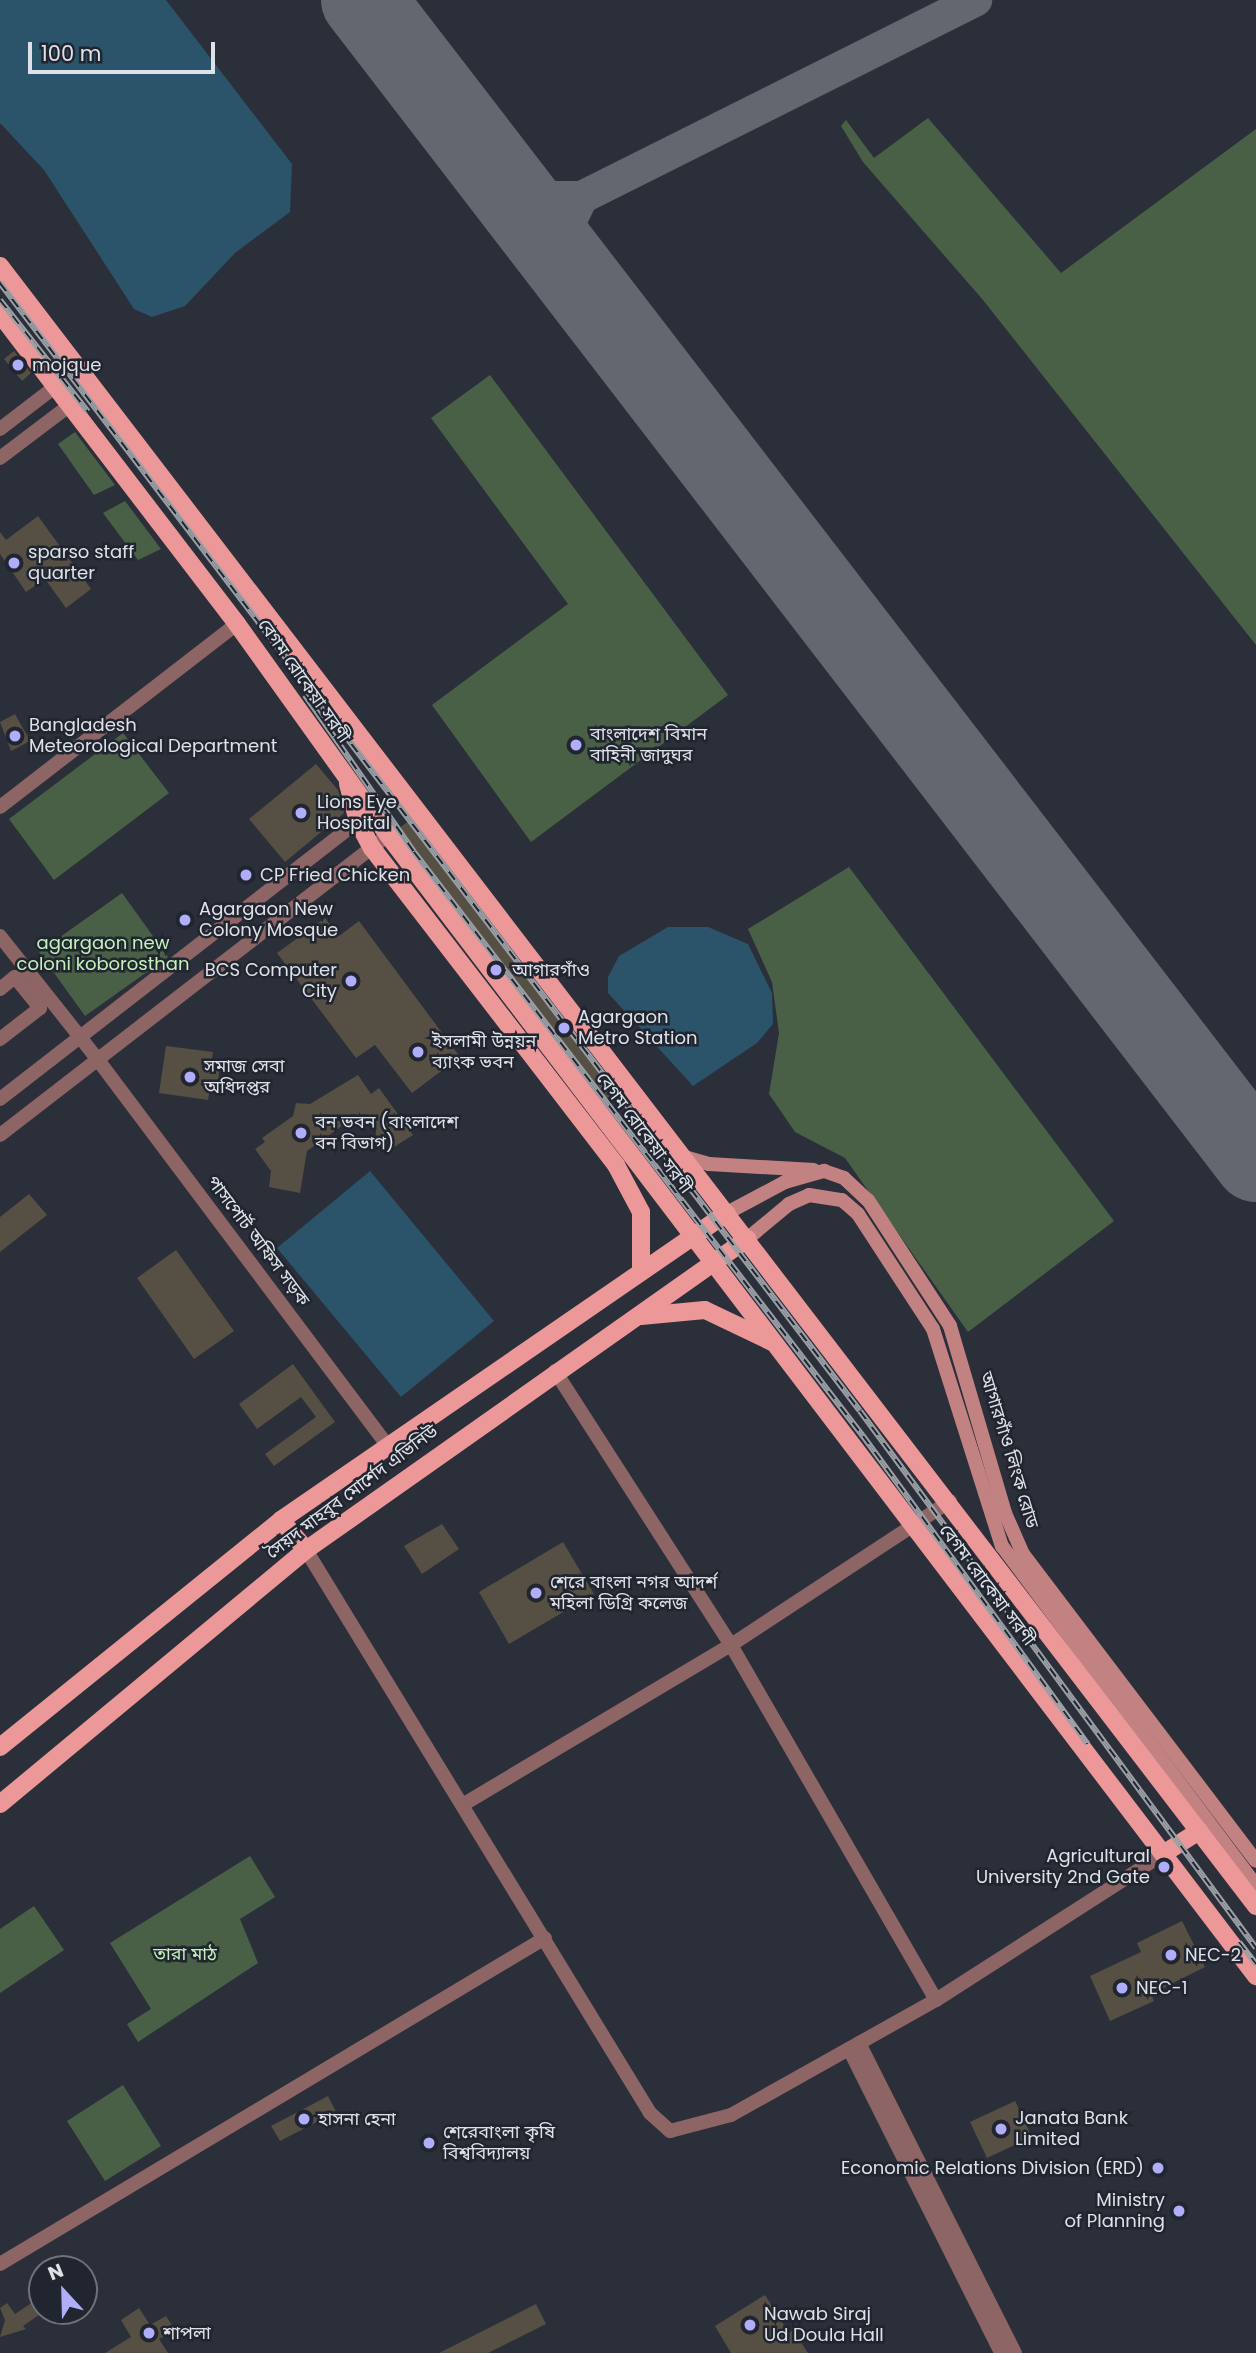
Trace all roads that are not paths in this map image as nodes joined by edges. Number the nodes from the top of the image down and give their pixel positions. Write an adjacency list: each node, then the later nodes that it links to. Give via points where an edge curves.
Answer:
1 (0, 266): 3 (main road, বেগম রোকেয়া সরণী)
2 (0, 314): 4 (main road, বেগম রোকেয়া সরণী)
3 (81, 368): 4 (main road); 5 (main road, বেগম রোকেয়া সরণী)
4 (56, 386): 6 (main road, বেগম রোকেয়া সরণী); 7 (street)
5 (95, 386): 6 (main road); 9 (main road, বেগম রোকেয়া সরণী)
6 (70, 405): 8 (street); 10 (main road, বেগম রোকেয়া সরণী)
7 (0, 429)
8 (0, 458)
9 (262, 606): 10 (main road); 22 (main road, বেগম রোকেয়া সরণী)
10 (237, 624): 11 (street); 12 (main road, বেগম রোকেয়া সরণী, via 346,777)
11 (0, 807)
12 (364, 817): 13 (main road, বেগম রোকেয়া সরণী); 14 (main road); 17 (street)
13 (388, 835): 14 (street); 25 (main road, বেগম রোকেয়া সরণী)
14 (372, 848): 19 (street); 28 (main road, via 616,1165 641,1212)
15 (1, 934): 17 (street, পাসপোর্ট অফিস সড়ক)
16 (0, 989): 18 (street, via 15,977 40,1007)
17 (80, 1037): 19 (street, পাসপোর্ট অফিস সড়ক); 20 (street)
18 (0, 1039)
19 (98, 1060): 21 (street); 32 (street, পাসপোর্ট অফিস সড়ক)
20 (0, 1099)
21 (0, 1135)
22 (680, 1156): 23 (main road, via 709,1164); 24 (main road, বেগম রোকেয়া সরণী)
23 (824, 1171): 24 (main road, via 785,1182); 43 (main road, আগারগাঁও লিংক রোড, via 844,1178 868,1200 942,1309 958,1347 1005,1513 1023,1554)
24 (727, 1213): 25 (main road, সৈয়দ মাহবুব মোর্শেদ এভিনিউ); 26 (main road, বেগম রোকেয়া সরণী)
25 (695, 1234): 27 (main road, বেগম রোকেয়া সরণী); 28 (main road, সৈয়দ মাহবুব মোর্শেদ এভিনিউ)
26 (747, 1239): 27 (main road, সৈয়দ মাহবুব মোর্শেদ এভিনিউ); 33 (main road, বেগম রোকেয়া সরণী); 44 (main road, আগারগাঁও লিংক রোড, via 789,1203 809,1195 842,1200 858,1214 933,1329 1002,1546)
27 (717, 1261): 29 (main road, সৈয়দ মাহবুব মোর্শেদ এভিনিউ); 30 (main road, বেগম রোকেয়া সরণী)
28 (641, 1270): 32 (main road, সৈয়দ মাহবুব মোর্শেদ এভিনিউ)
29 (632, 1318): 30 (main road, via 705,1310); 31 (main road, সৈয়দ মাহবুব মোর্শেদ এভিনিউ)
30 (781, 1348): 35 (main road, বেগম রোকেয়া সরণী)
31 (555, 1371): 36 (main road, সৈয়দ মাহবুব মোর্শেদ এভিনিউ); 37 (street)
32 (387, 1445): 34 (main road, সৈয়দ মাহবুব মোর্শেদ এভিনিউ)
33 (950, 1501): 35 (street); 41 (main road, বেগম রোকেয়া সরণী)
34 (281, 1520): 36 (main road); 38 (main road, সৈয়দ মাহবুব মোর্শেদ এভিনিউ)
35 (914, 1524): 37 (street); 42 (main road, বেগম রোকেয়া সরণী)
36 (306, 1550): 39 (main road, সৈয়দ মাহবুব মোর্শেদ এভিনিউ); 40 (street)
37 (731, 1645): 40 (street); 48 (street)
38 (0, 1747)
39 (0, 1804)
40 (464, 1804): 46 (street)
41 (1199, 1831): 42 (main road); 45 (main road, বেগম রোকেয়া সরণী)
42 (1163, 1854): 47 (main road, বেগম রোকেয়া সরণী); 48 (street)
43 (1256, 1861)
44 (1256, 1885)
45 (1256, 1906)
46 (545, 1938): 49 (street, via 650,2113 670,2131 716,2123); 50 (street)
47 (1256, 1976)
48 (936, 2000): 49 (street)
49 (854, 2046): 51 (street); 52 (street)
50 (0, 2264)
51 (1002, 2353)
52 (1015, 2353)

